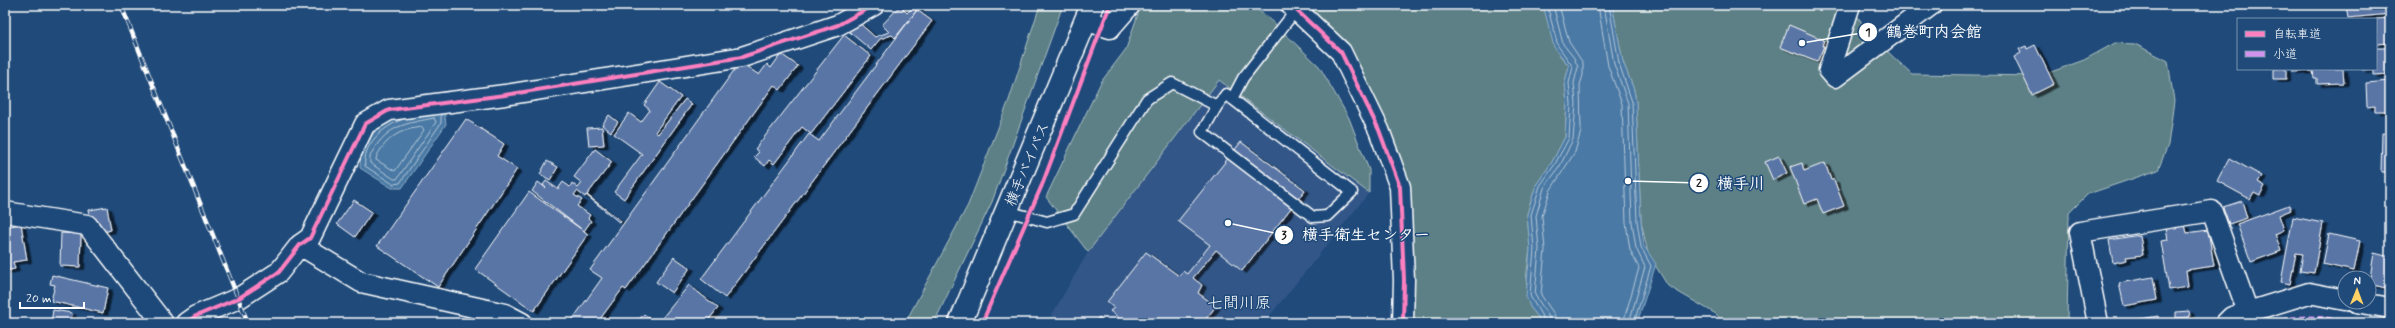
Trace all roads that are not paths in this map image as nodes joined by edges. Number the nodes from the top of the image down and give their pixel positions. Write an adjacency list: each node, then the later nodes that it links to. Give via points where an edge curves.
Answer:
1 (874, 5): 11 (street, via 838,25 742,57 504,95 389,110 365,124 310,238)
2 (1130, 5): 6 (street, via 1110,28)
3 (1850, 5): 4 (street, via 1829,70 1835,77)
4 (1931, 5)
5 (1293, 7): 7 (lane, via 1242,78); 20 (street, via 1341,52 1379,130 1400,187)
6 (1090, 13): 9 (highway, 横手バイパス)
7 (1232, 99): 8 (lane, via 1226,94); 8 (lane, via 1352,192 1328,216 1313,217 1202,132)
8 (1217, 106): 9 (lane, via 1172,83 1147,99 1074,214 1047,222)
9 (1007, 211): 19 (highway, 横手バイパス)
10 (5, 212): 16 (street, via 87,225)
11 (300, 245): 17 (street, via 278,272 239,298 196,316); 18 (street, via 361,282 505,314)
12 (2337, 298): 15 (street, via 2309,293)
13 (2377, 306): 14 (street)
14 (2390, 308)
15 (2248, 312): 21 (street, via 2212,211 2080,232); 22 (street, via 2232,317)
16 (163, 323)
17 (186, 323)
18 (522, 323)
19 (960, 323)
20 (1403, 323)
21 (2098, 323)
22 (2226, 323)

